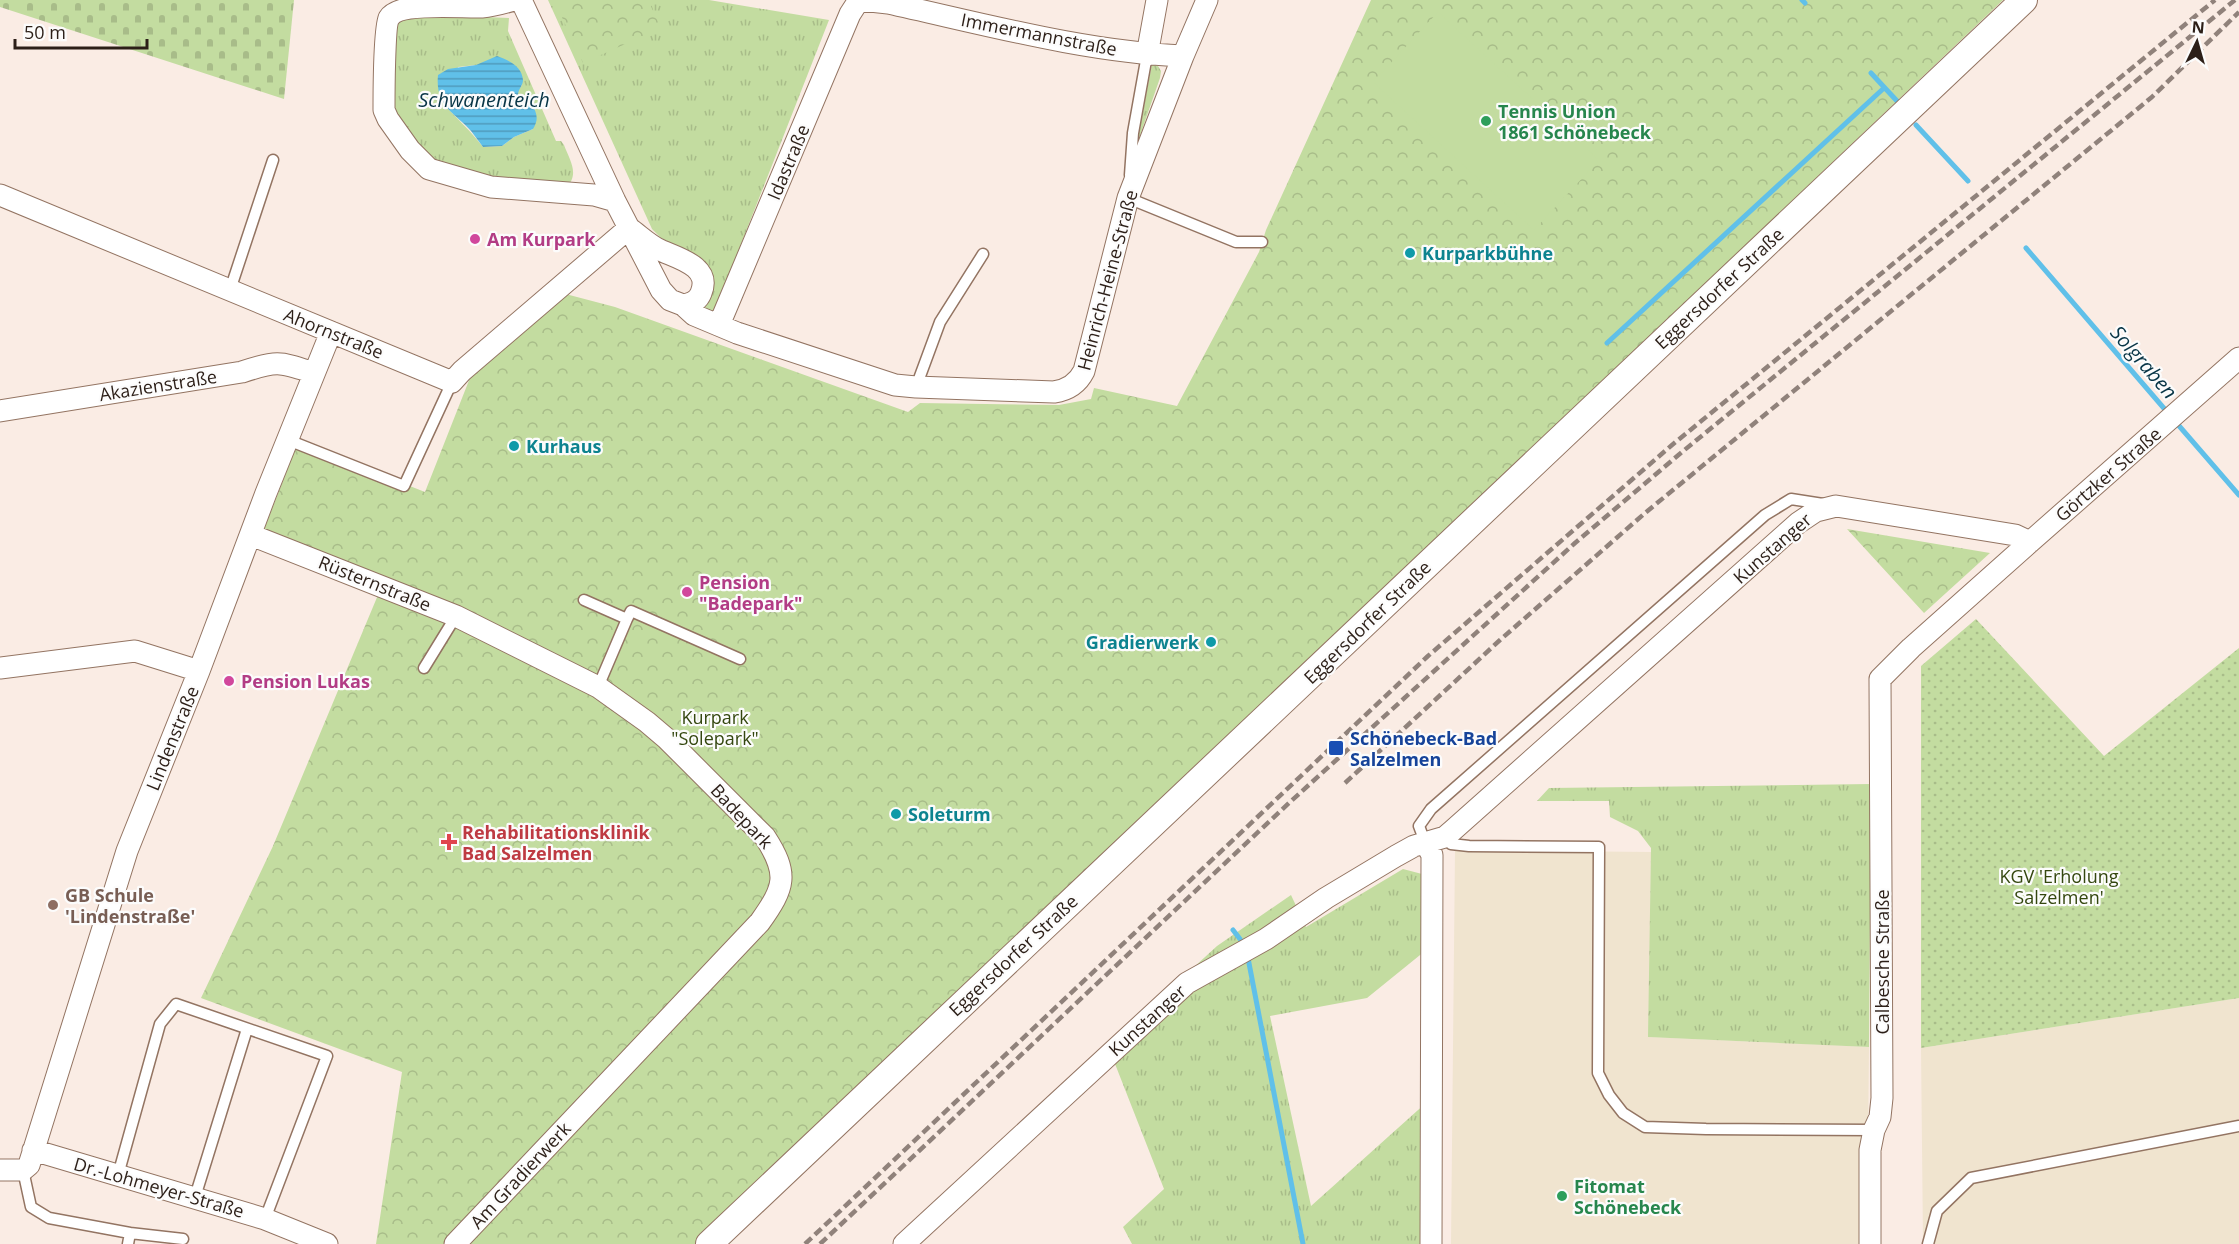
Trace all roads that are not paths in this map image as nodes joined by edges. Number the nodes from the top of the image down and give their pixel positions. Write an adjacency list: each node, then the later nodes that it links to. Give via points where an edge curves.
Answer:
1 (514, 0): 13 (street, via 484,7 405,8 393,12 387,20 384,110 388,119 422,162 438,172 491,187 594,195)
2 (521, 0): 13 (street, Heinrich-Heine-Straße)
3 (860, 0): 7 (street, Immermannstraße); 19 (street, Idastraße, via 850,14)
4 (1157, 0): 8 (street)
5 (1207, 0): 9 (street, Heinrich-Heine-Straße)
6 (2024, 0): 55 (street, Eggersdorfer Straße)
7 (889, 2): 8 (street, Immermannstraße)
8 (1147, 55): 9 (street, Immermannstraße); 12 (lane, via 1133,133)
9 (1183, 56): 12 (street, Heinrich-Heine-Straße)
10 (273, 160): 17 (lane)
11 (0, 195): 17 (street, Ahornstraße)
12 (1128, 198): 15 (lane, via 1236,243); 24 (street, Heinrich-Heine-Straße, via 1084,371 1073,385 1054,392)
13 (615, 201): 14 (street, Heinrich-Heine-Straße)
14 (629, 228): 18 (street, Heinrich-Heine-Straße, via 661,290); 18 (street, via 659,250 682,258 699,273 701,293); 23 (street)
15 (1262, 242)
16 (983, 254): 24 (lane, via 940,322)
17 (230, 291): 20 (street, Ahornstraße)
18 (683, 305): 19 (street, Heinrich-Heine-Straße, via 694,315)
19 (719, 325): 24 (street, Heinrich-Heine-Straße, via 895,384)
20 (331, 332): 22 (street, Lindenstraße); 23 (street, Ahornstraße)
21 (2239, 358): 29 (street, Görtzker Straße)
22 (315, 373): 25 (street, Akazienstraße, via 270,362 242,372); 26 (street, Lindenstraße)
23 (452, 382): 26 (lane, via 404,486)
24 (916, 387)
25 (0, 411)
26 (288, 440): 28 (street, Lindenstraße)
27 (1836, 506): 29 (street, via 2014,535); 40 (street, Kunstanger, via 1816,511 1798,523 1498,793); 40 (lane, Kunstanger, via 1791,498 1765,515 1431,809 1419,826)
28 (251, 535): 31 (street, Rüsternstraße); 37 (street, Lindenstraße)
29 (2030, 542): 38 (street, Görtzker Straße)
30 (585, 600): 32 (lane)
31 (456, 616): 33 (street, Rüsternstraße); 36 (lane)
32 (627, 619): 34 (lane, via 631,611); 39 (lane)
33 (496, 636): 39 (street, Badepark)
34 (740, 660)
35 (0, 668): 37 (street, via 135,651)
36 (424, 668)
37 (199, 671): 45 (street, Lindenstraße, via 127,851)
38 (1881, 679): 44 (street, Calbesche Straße, via 1881,1098 1880,1117)
39 (598, 687): 42 (street, Badepark, via 667,739 765,837 781,868 781,883 778,897 760,922)
40 (1435, 839): 44 (lane, via 1469,846 1599,847 1598,1073 1623,1113 1645,1126); 56 (street, Kunstanger, via 1376,868 1266,939 1187,983); 57 (street, Kunstanger)
41 (247, 1029): 48 (lane, via 176,1004 160,1024); 49 (lane); 50 (lane, via 327,1056)
42 (585, 1105): 54 (street, Am Gradierwerk)
43 (2239, 1126): 59 (lane, via 1971,1178 1937,1211)
44 (1874, 1130): 58 (street, Calbesche Straße, via 1870,1150)
45 (33, 1150): 47 (street, via 29,1165); 48 (street, Dr.-Lohmeyer-Straße)
46 (0, 1170): 47 (street)
47 (23, 1170): 51 (lane, via 31,1207 49,1218)
48 (118, 1175): 49 (street, Dr.-Lohmeyer-Straße)
49 (195, 1197): 50 (street, Dr.-Lohmeyer-Straße)
50 (265, 1219): 53 (street, Dr.-Lohmeyer-Straße)
51 (129, 1239): 52 (lane)
52 (183, 1239)
53 (327, 1244)
54 (455, 1244)
55 (710, 1244)
56 (904, 1244)
57 (1431, 1244)
58 (1870, 1244)
59 (1928, 1244)

